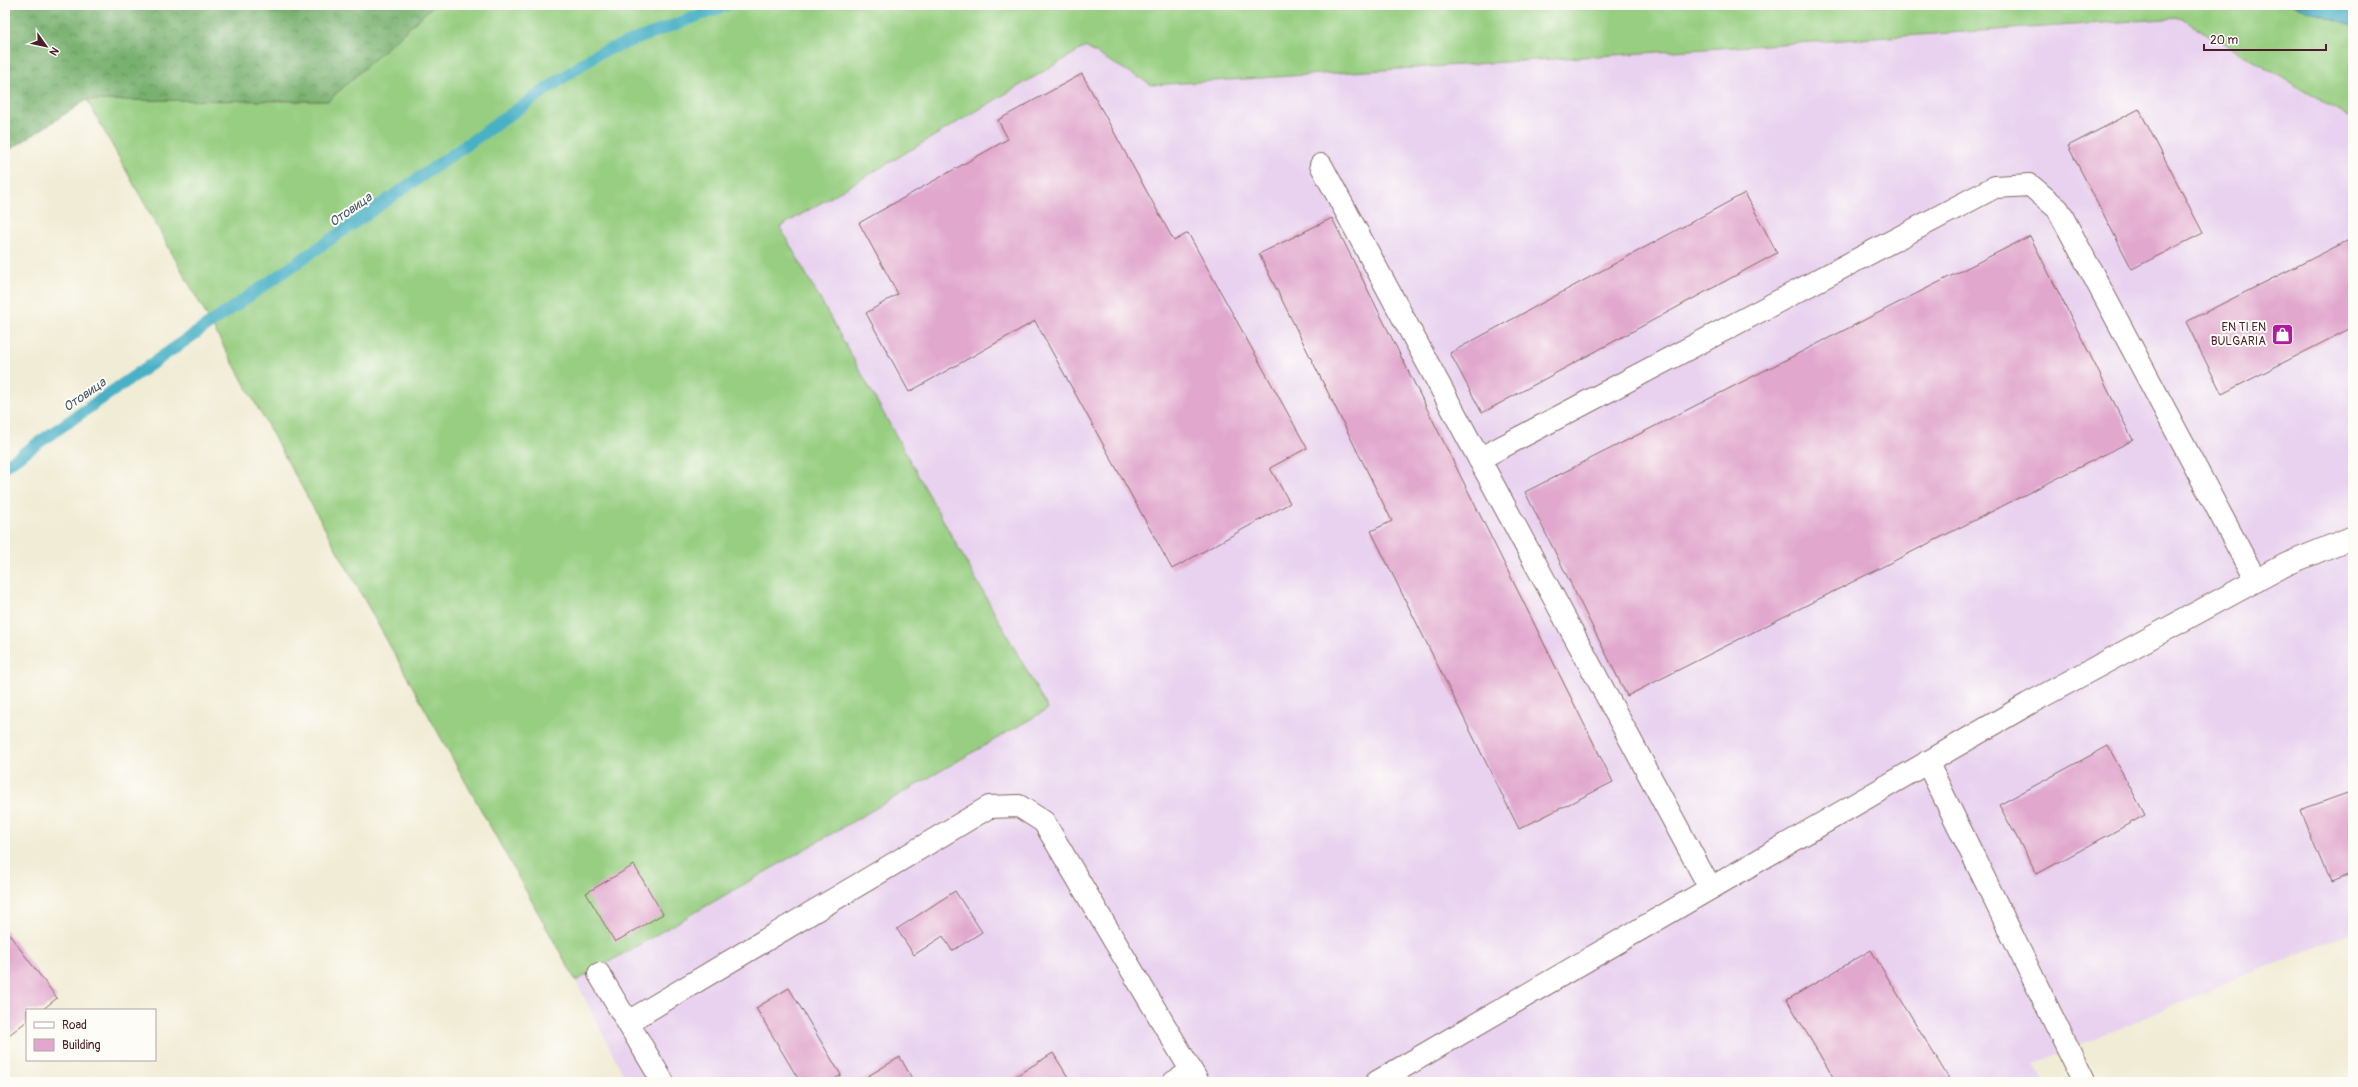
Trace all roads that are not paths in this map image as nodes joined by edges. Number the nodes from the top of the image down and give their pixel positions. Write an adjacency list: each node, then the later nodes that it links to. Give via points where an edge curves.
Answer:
1 (1321, 165): 2 (street)
2 (1479, 459): 4 (street, via 1995,187 2030,185 2058,209); 6 (street)
3 (2353, 538): 4 (street, via 2287,564)
4 (2256, 581): 5 (street, via 2028,704)
5 (1927, 762): 6 (street); 12 (street)
6 (1710, 888): 11 (street)
7 (599, 974): 8 (street)
8 (628, 1022): 9 (street, via 989,808 1019,806 1044,822); 10 (street)
9 (1188, 1079)
10 (663, 1082)
11 (1377, 1082)
12 (2084, 1082)

